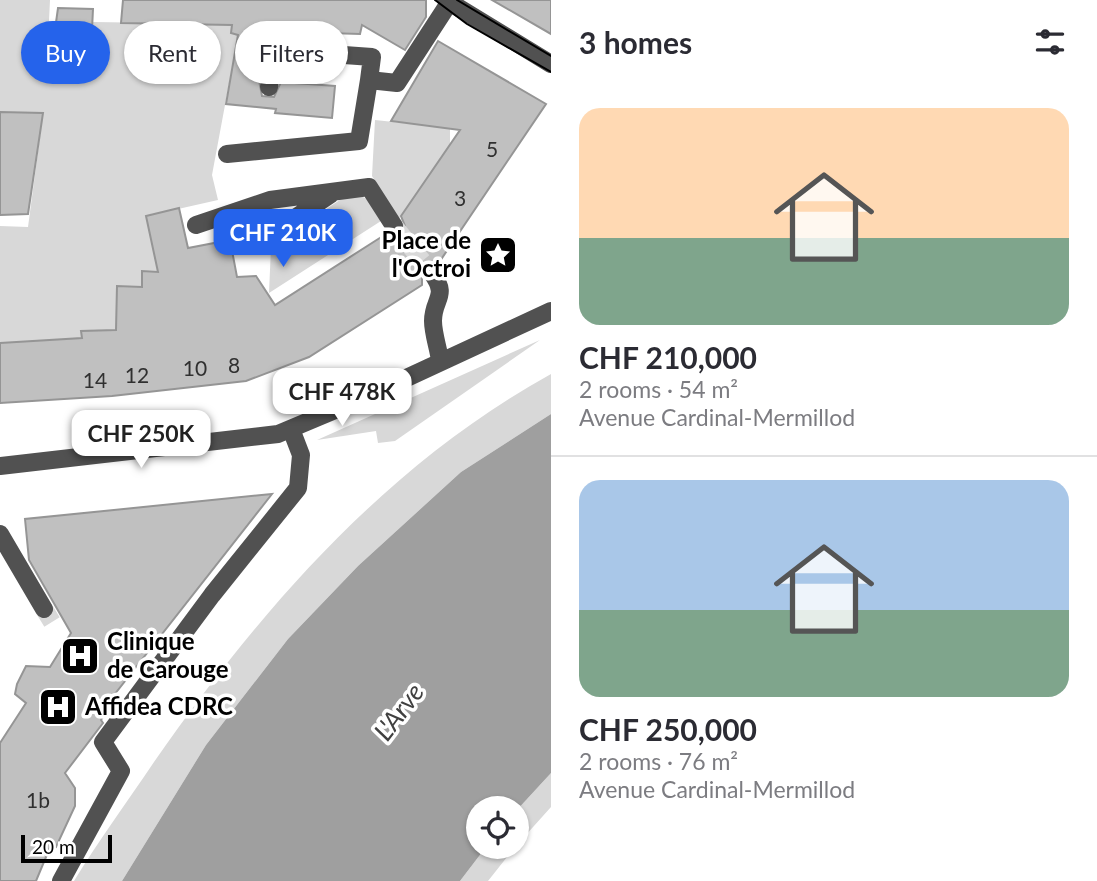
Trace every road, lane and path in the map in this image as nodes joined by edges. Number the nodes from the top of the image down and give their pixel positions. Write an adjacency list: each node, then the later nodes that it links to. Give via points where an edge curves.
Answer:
1 (447, 1): 2 (street); 3 (street, via 397,83)
2 (551, 64)
3 (369, 80): 4 (street, via 372,57 274,50); 5 (street, via 359,141)
4 (269, 87)
5 (227, 154)
6 (334, 192): 7 (street, via 270,200); 8 (street, via 369,187); 9 (street)
7 (196, 225)
8 (394, 226)
9 (265, 238)
10 (432, 273): 12 (street, via 441,295 433,319)
11 (551, 311): 12 (street)
12 (440, 360): 13 (street)
13 (291, 429): 14 (street, via 234,440); 17 (street, via 301,455 298,488 103,741 121,771)
14 (0, 466)
15 (0, 534): 16 (street)
16 (44, 609)
17 (61, 881)

